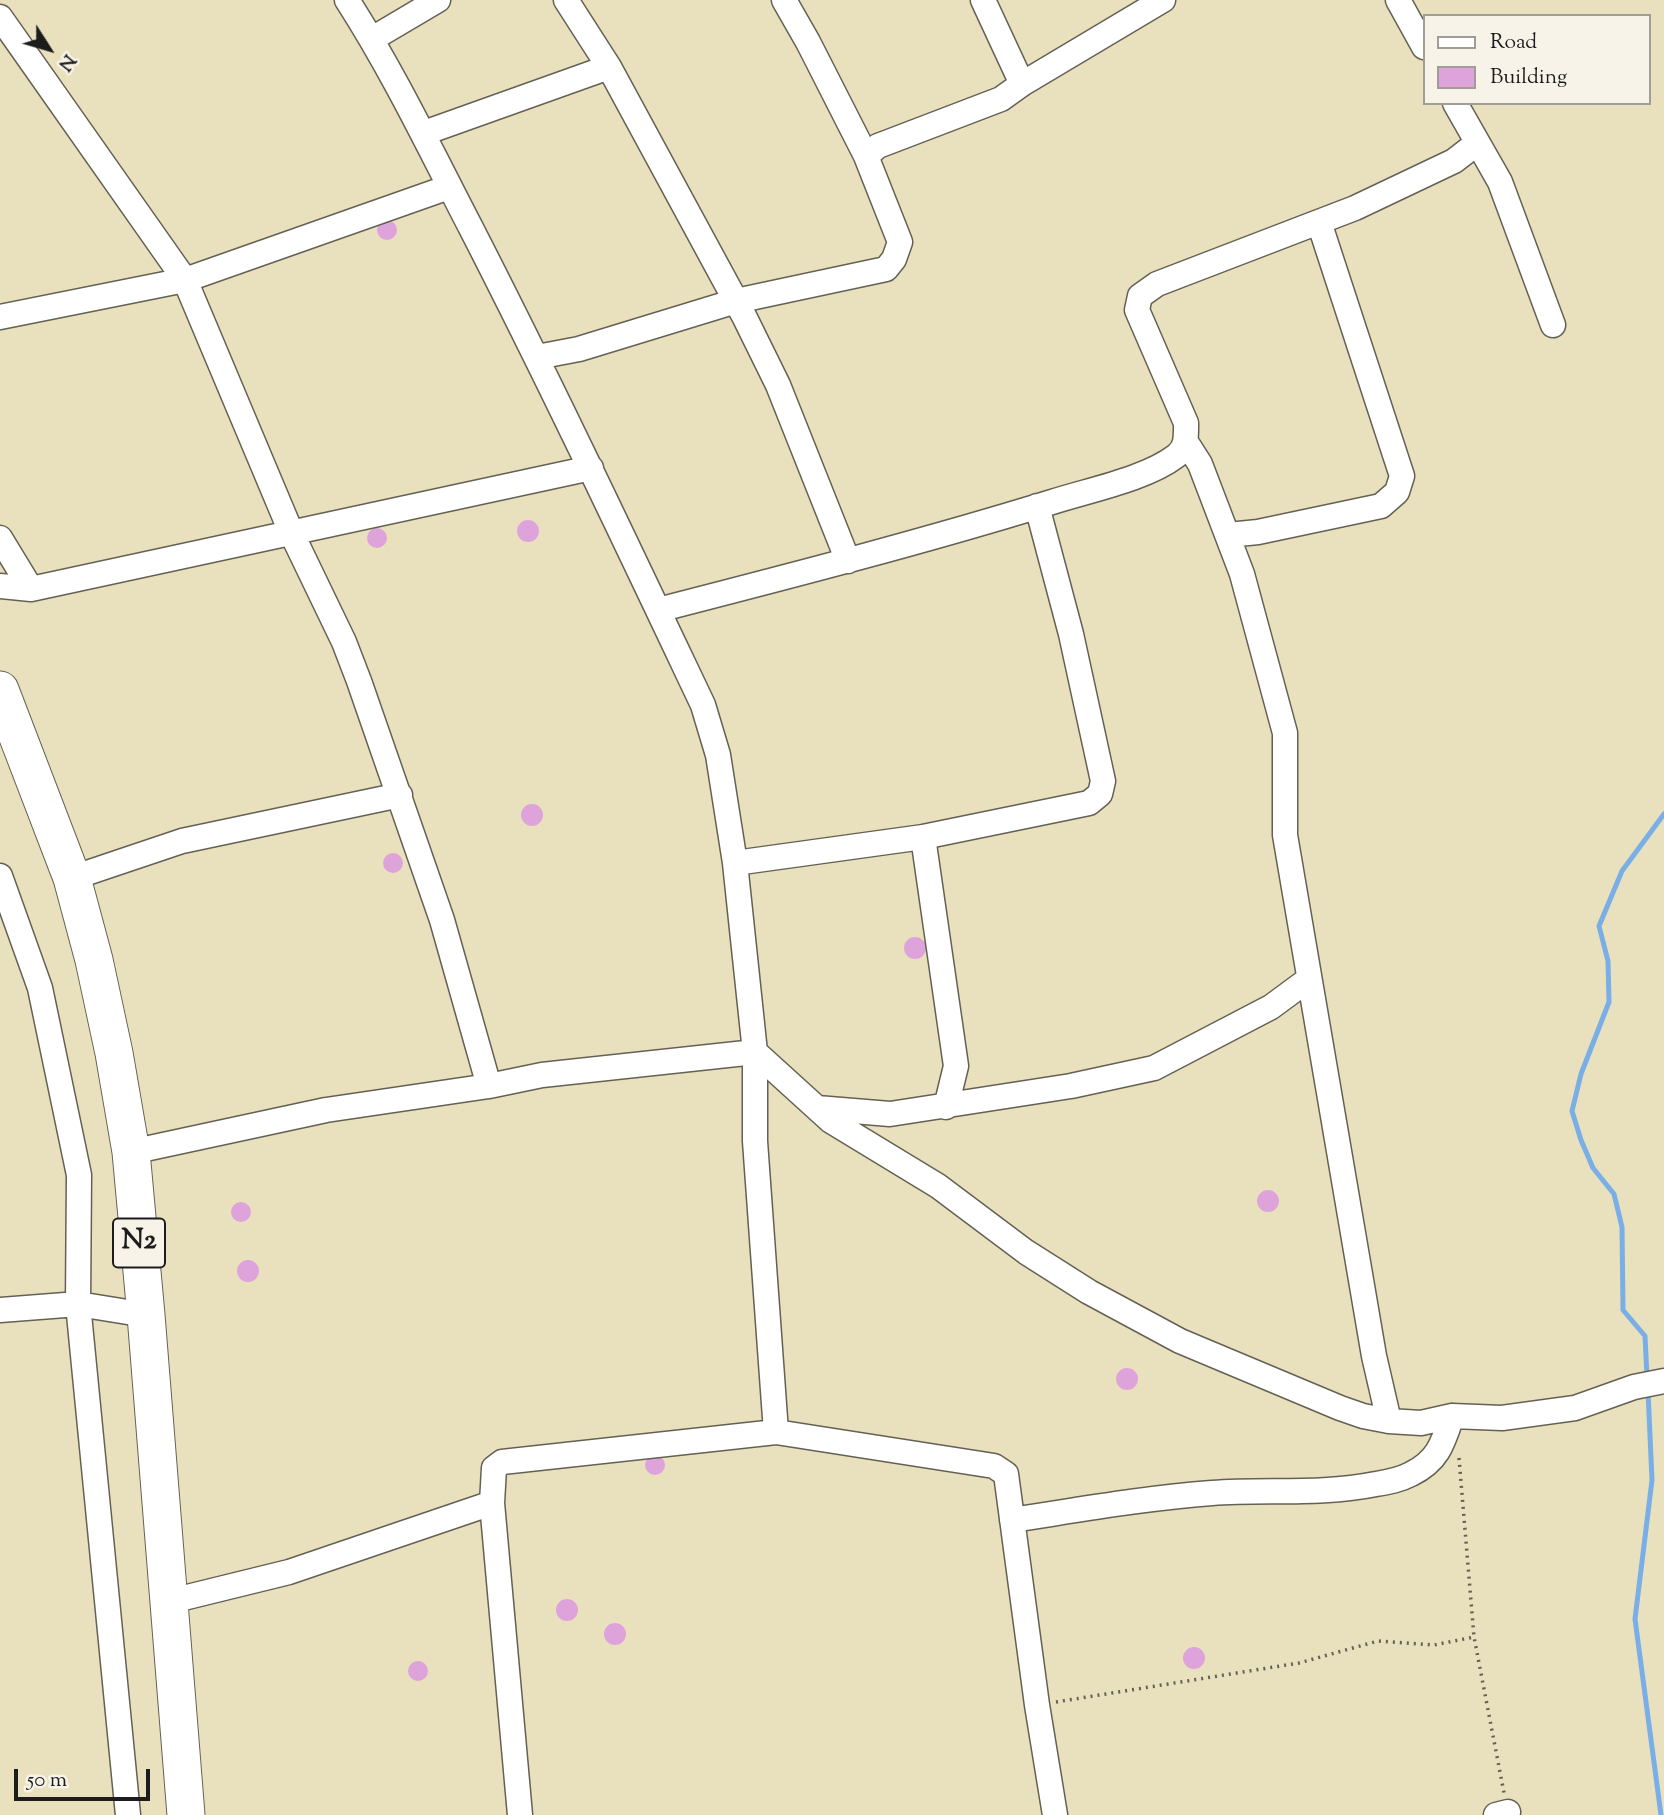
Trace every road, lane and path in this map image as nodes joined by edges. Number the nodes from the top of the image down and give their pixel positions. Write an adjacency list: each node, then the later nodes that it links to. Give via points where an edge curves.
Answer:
1 (347, 0): 9 (street)
2 (438, 0): 9 (street)
3 (566, 0): 11 (street)
4 (783, 0): 16 (street)
5 (984, 0): 12 (street)
6 (1163, 0): 12 (street)
7 (1398, 0): 10 (street)
8 (0, 17): 19 (street)
9 (372, 39): 14 (street)
10 (1422, 43)
11 (609, 68): 14 (street); 20 (street)
12 (1022, 84): 16 (street, via 1001,99 878,146)
13 (1456, 105): 15 (street)
14 (424, 133): 17 (street)
15 (1476, 144): 18 (street, via 1454,161); 22 (street, via 1500,182)
16 (866, 156): 20 (street, via 900,242 886,269)
17 (449, 187): 19 (street); 23 (street)
18 (1319, 222): 24 (street, via 1157,284 1140,296 1138,310 1186,423); 28 (street, via 1402,477 1397,492 1381,506)
19 (185, 280): 21 (street); 27 (street)
20 (736, 301): 23 (street, via 579,349); 30 (street, via 778,385)
21 (0, 317)
22 (1553, 325)
23 (537, 357): 25 (street)
24 (1186, 442): 26 (street, via 1178,455 1149,472); 28 (street, via 1200,464)
25 (592, 468): 27 (street); 33 (street)
26 (1037, 506): 30 (street); 36 (street, via 1071,634 1103,781 1100,794 1089,803)
27 (292, 533): 32 (street); 35 (street, via 344,642)
28 (1228, 535): 40 (street, via 1285,733 1285,835)
29 (0, 538): 32 (street)
30 (848, 561): 33 (street)
31 (0, 586): 32 (street)
32 (31, 589)
33 (658, 610): 37 (street, via 711,730)
34 (0, 690): 39 (highway, N2)
35 (400, 794): 39 (street, via 182,841); 42 (street)
36 (923, 837): 37 (street); 43 (street, via 956,1066)
37 (735, 863): 41 (street)
38 (0, 876): 46 (street, via 40,988 79,1175)
39 (72, 878): 45 (highway, N2, via 94,960)
40 (1309, 979): 43 (street, via 1271,1007 1154,1068); 51 (street)
41 (755, 1052): 42 (street, via 542,1075); 44 (street); 52 (street, via 755,1141)
42 (489, 1086): 45 (street, via 326,1110)
43 (946, 1107): 44 (street, via 890,1114)
44 (817, 1108): 51 (street, via 1089,1292 1180,1341 1340,1408)
45 (131, 1152): 48 (highway, N2)
46 (78, 1304): 47 (street); 48 (street); 59 (street)
47 (0, 1310)
48 (146, 1315): 55 (highway, N2)
49 (1661, 1381): 50 (street, via 1551,1413 1502,1418)
50 (1452, 1416): 51 (street, via 1421,1423); 54 (street, via 1434,1460 1394,1480 1337,1491 1164,1497); 56 (path, via 1459,1450)
51 (1389, 1421)
52 (776, 1432): 53 (street, via 502,1462 495,1468); 54 (street, via 994,1466 1006,1474)
53 (492, 1503): 55 (street, via 289,1572); 61 (street)
54 (1012, 1520): 57 (street)
55 (167, 1602): 60 (highway, N2)
56 (1474, 1637): 57 (path, via 1434,1645 1377,1641 1298,1663); 58 (path)
57 (1037, 1705): 62 (street)
58 (1502, 1814)
59 (128, 1815)
60 (186, 1815)
61 (520, 1815)
62 (1055, 1815)

